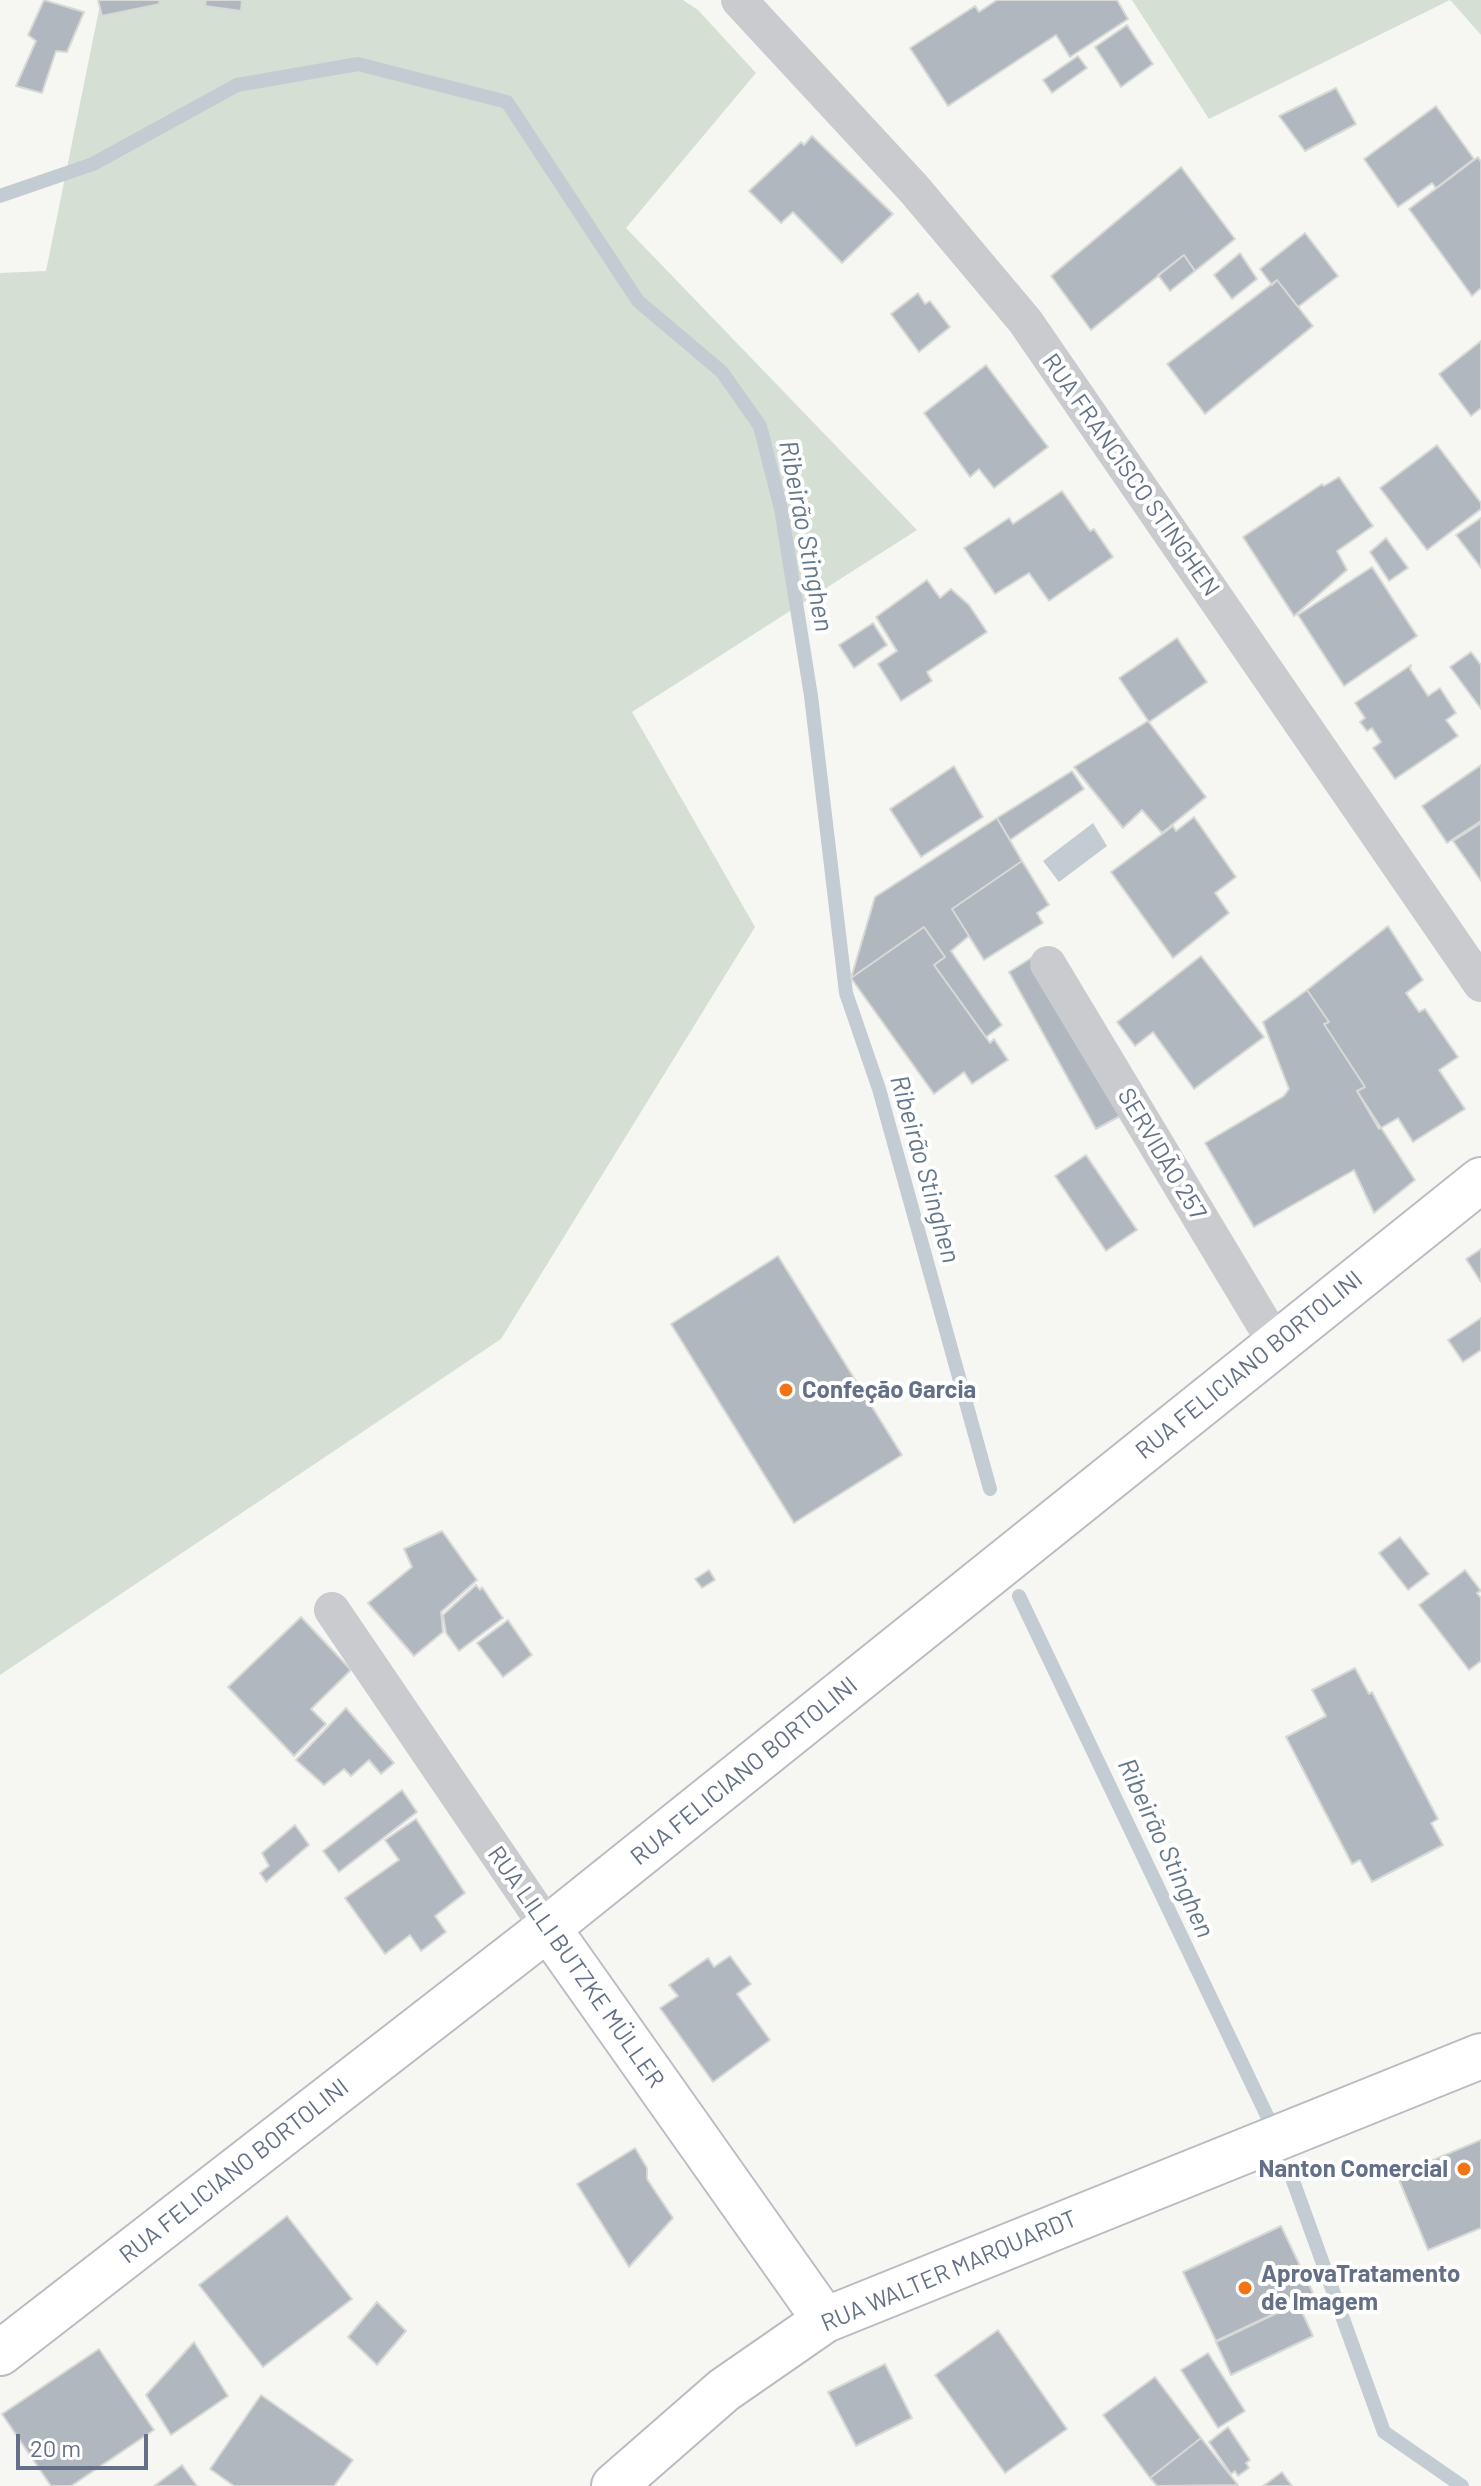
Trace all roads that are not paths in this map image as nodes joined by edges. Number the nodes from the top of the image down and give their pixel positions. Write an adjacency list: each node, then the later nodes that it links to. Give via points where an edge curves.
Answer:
1 (739, 0): 3 (street, RUA FRANCISCO STINGHEN, via 914,189 1025,321)
2 (1048, 964): 5 (street, SERVIDÃO 257)
3 (1481, 984)
4 (1481, 1180): 5 (main road, RUA FELICIANO BORTOLINI)
5 (1276, 1344): 7 (main road, RUA FELICIANO BORTOLINI)
6 (332, 1610): 7 (street, RUA LILLI BUTZKE MÜLLER)
7 (548, 1928): 9 (main road, RUA LILLI BUTZKE MÜLLER); 10 (main road, RUA FELICIANO BORTOLINI)
8 (1481, 2056): 9 (main road, RUA WALTER MARQUARDT)
9 (825, 2320): 11 (main road, RUA WALTER MARQUARDT, via 724,2390)
10 (0, 2353)
11 (614, 2486)

